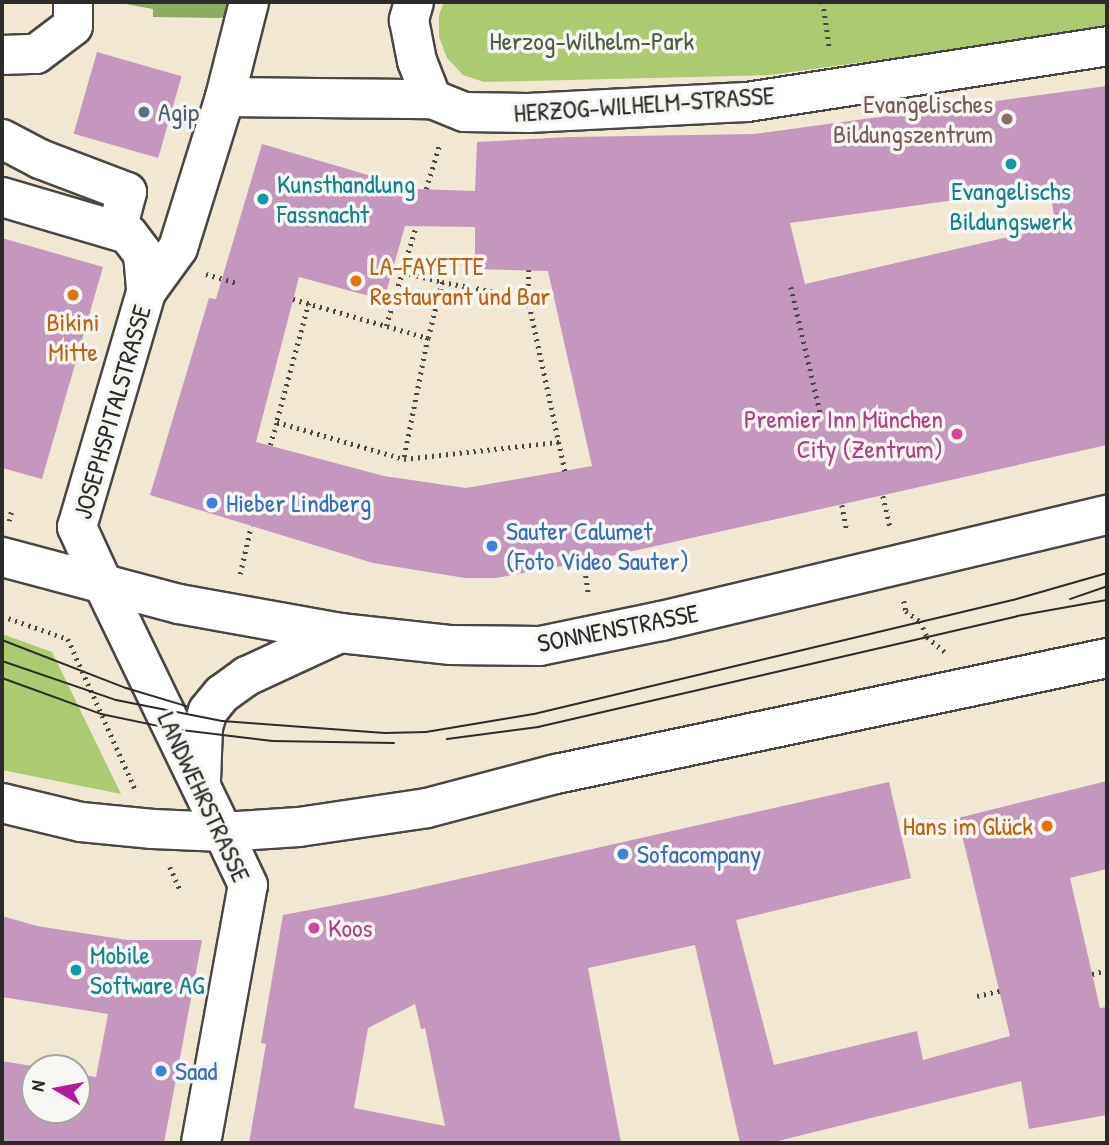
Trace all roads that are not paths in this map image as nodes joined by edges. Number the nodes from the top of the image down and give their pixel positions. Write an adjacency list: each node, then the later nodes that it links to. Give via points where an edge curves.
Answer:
1 (73, 2): 5 (main road, via 73,26 36,54)
2 (249, 2): 6 (main road, JOSEPHSPITALSTRASSE)
3 (414, 2): 7 (main road, via 410,20 417,61)
4 (1107, 46): 7 (main road, HERZOG-WILHELM-STRASSE, via 747,102 528,113 465,112)
5 (2, 55)
6 (225, 97): 7 (main road, HERZOG-WILHELM-STRASSE); 11 (main road, JOSEPHSPITALSTRASSE, via 178,248)
7 (442, 103)
8 (2, 139): 10 (main road, via 127,192)
9 (2, 197): 10 (main road)
10 (117, 230): 11 (main road, via 128,234 140,248)
11 (146, 292): 14 (main road, JOSEPHSPITALSTRASSE, via 77,527)
12 (1107, 515): 15 (main road, SONNENSTRASSE, via 540,646 452,645)
13 (2, 558): 14 (main road, SONNENSTRASSE)
14 (104, 586): 15 (main road, SONNENSTRASSE); 17 (main road, LANDWEHRSTRASSE)
15 (340, 633): 17 (main road, via 247,676 216,700 204,727)
16 (1107, 658): 19 (main road, via 556,774 427,808 299,827)
17 (201, 788): 19 (main road, LANDWEHRSTRASSE)
18 (2, 803): 19 (main road, via 81,822)
19 (223, 832): 20 (main road, LANDWEHRSTRASSE, via 248,885)
20 (201, 1143)

